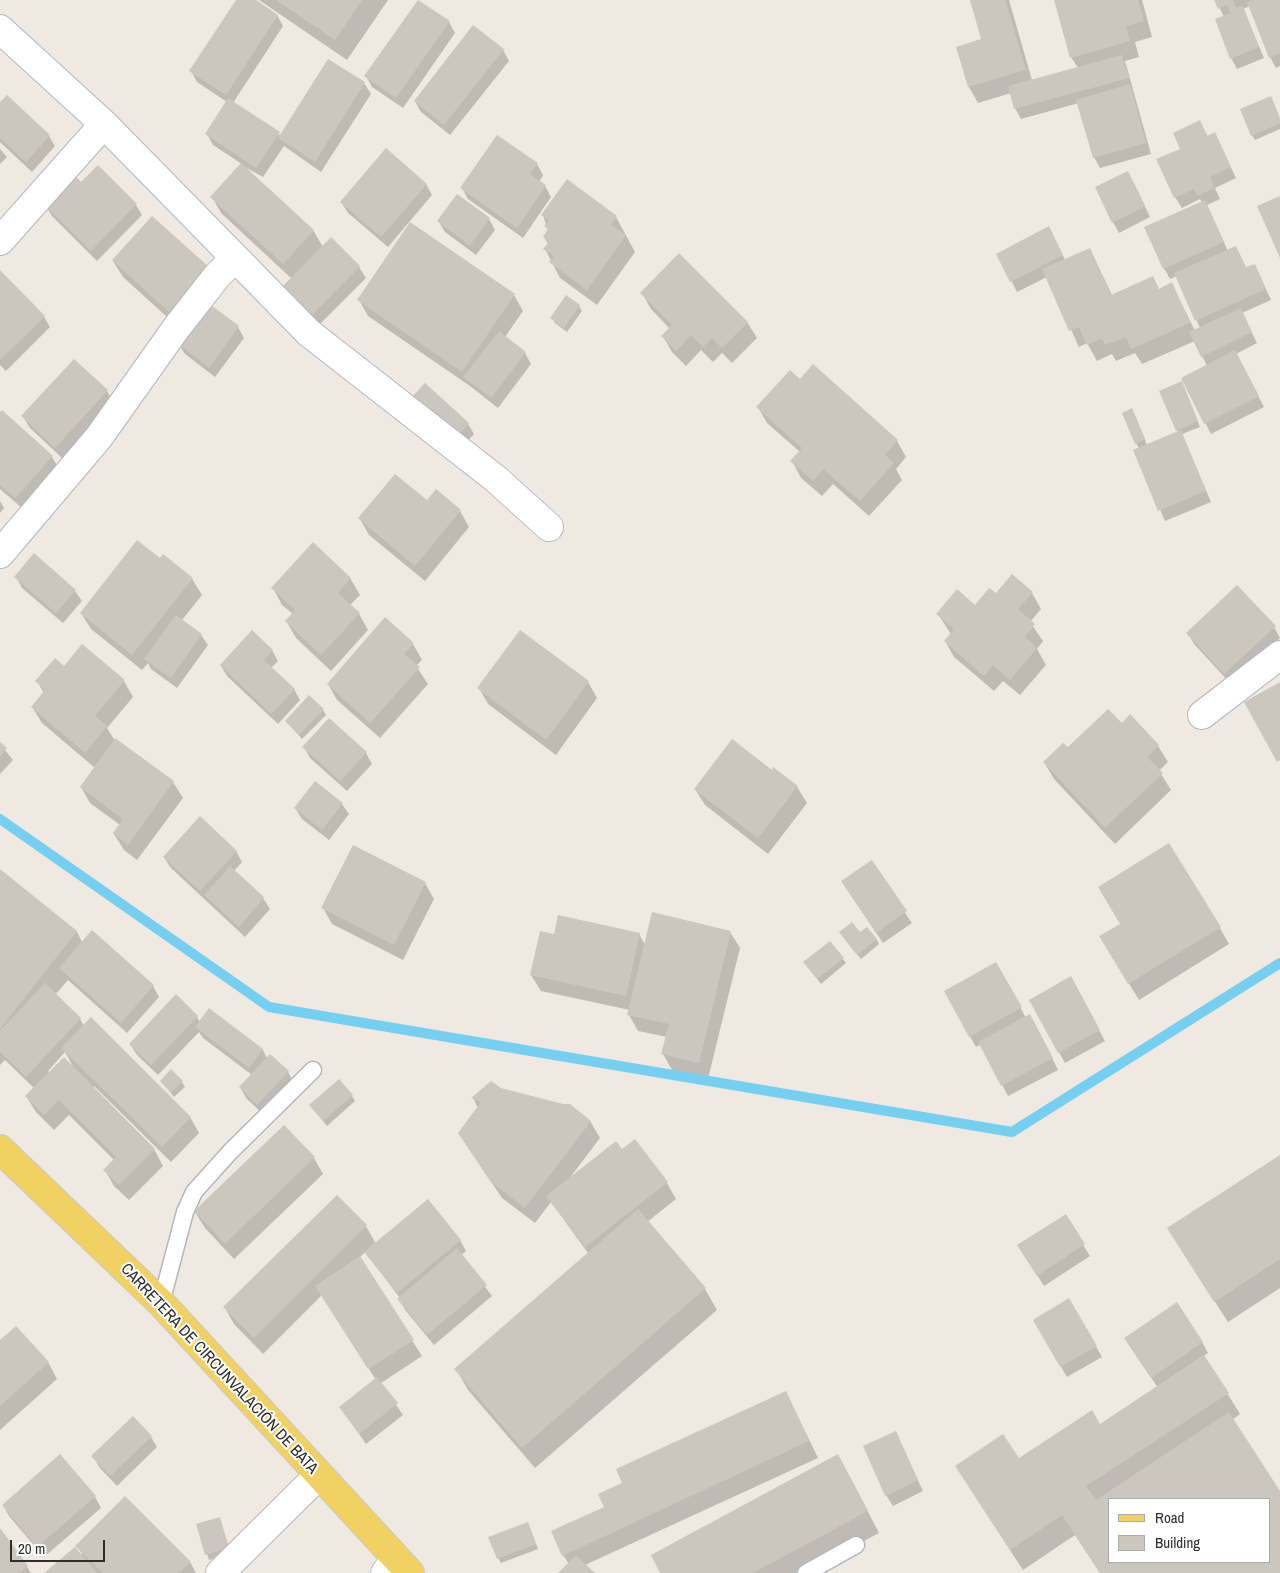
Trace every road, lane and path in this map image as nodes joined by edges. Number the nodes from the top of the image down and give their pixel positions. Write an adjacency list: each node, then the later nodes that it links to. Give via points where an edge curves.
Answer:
1 (0, 29): 2 (street)
2 (104, 124): 3 (street); 4 (street)
3 (0, 240)
4 (234, 259): 5 (street, via 309,333 496,479); 6 (street, via 177,327 99,437)
5 (548, 527)
6 (0, 554)
7 (1280, 655): 8 (street)
8 (1202, 715)
9 (313, 1070): 11 (lane, via 194,1192 184,1212)
10 (0, 1149): 11 (main road, CARRETERA DE CIRCUNVALACIÓN DE BATA)
11 (161, 1303): 12 (main road, CARRETERA DE CIRCUNVALACIÓN DE BATA)
12 (319, 1475): 14 (main road, CARRETERA DE CIRCUNVALACIÓN DE BATA); 15 (street)
13 (856, 1545): 16 (lane)
14 (397, 1568)
15 (220, 1573)
16 (806, 1573)

